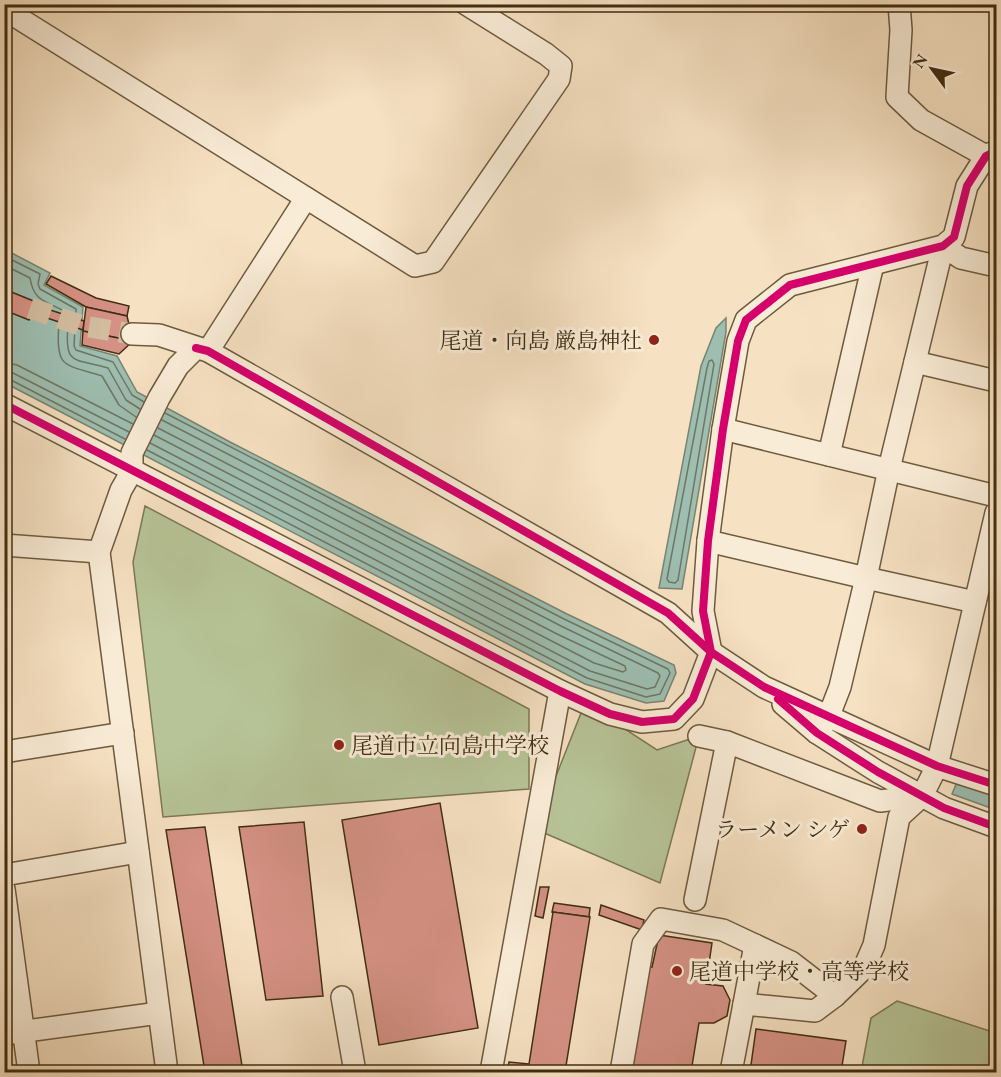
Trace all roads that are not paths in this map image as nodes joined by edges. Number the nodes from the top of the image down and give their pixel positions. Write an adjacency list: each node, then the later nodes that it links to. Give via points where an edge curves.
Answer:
1 (466, 4): 5 (street, via 561,66 558,79 433,262 415,266)
2 (899, 4): 4 (street, via 897,97 921,120)
3 (4, 9): 5 (street)
4 (991, 154): 6 (street, via 968,186 954,237)
5 (306, 198): 10 (street)
6 (943, 246): 7 (street); 8 (street, via 962,258); 11 (street)
7 (873, 264): 14 (street, via 790,285 746,321 738,341); 15 (street)
8 (996, 266)
9 (132, 334): 10 (street, via 159,335)
10 (202, 350): 16 (street, via 178,366 159,398); 25 (street, via 668,613)
11 (915, 362): 12 (street); 17 (street)
12 (996, 381)
13 (4, 404): 16 (street)
14 (723, 429): 15 (street); 20 (street)
15 (829, 455): 17 (street)
16 (132, 462): 22 (street); 26 (street)
17 (889, 470): 18 (street); 23 (street)
18 (996, 496)
19 (996, 513): 24 (street)
20 (708, 540): 23 (street); 25 (street, via 703,611)
21 (4, 545): 22 (street)
22 (99, 552): 28 (street)
23 (866, 579): 24 (street); 27 (street, via 840,687)
24 (975, 602): 32 (street)
25 (711, 652): 26 (street, via 693,699 674,719 642,722 620,717); 27 (street)
26 (560, 691): 49 (street)
27 (822, 725): 32 (street); 34 (street, via 878,772)
28 (123, 733): 31 (street); 36 (street)
29 (699, 736): 30 (street)
30 (727, 742): 34 (street, via 880,801); 39 (street)
31 (4, 752)
32 (937, 766): 33 (street); 34 (street)
33 (996, 785)
34 (921, 796): 35 (street); 41 (street, via 899,817 874,945 864,968)
35 (996, 827)
36 (138, 852): 37 (street); 44 (street)
37 (4, 875)
38 (4, 889): 45 (street)
39 (695, 900)
40 (755, 945): 41 (street, via 791,962); 43 (street); 50 (street, via 723,930 661,919 643,944)
41 (835, 996): 43 (street, via 815,1011)
42 (342, 997): 48 (street)
43 (744, 1004): 51 (street)
44 (159, 1013): 45 (street); 47 (street)
45 (14, 1033): 46 (street)
46 (29, 1072)
47 (167, 1072)
48 (355, 1072)
49 (484, 1072)
50 (621, 1072)
51 (731, 1072)

